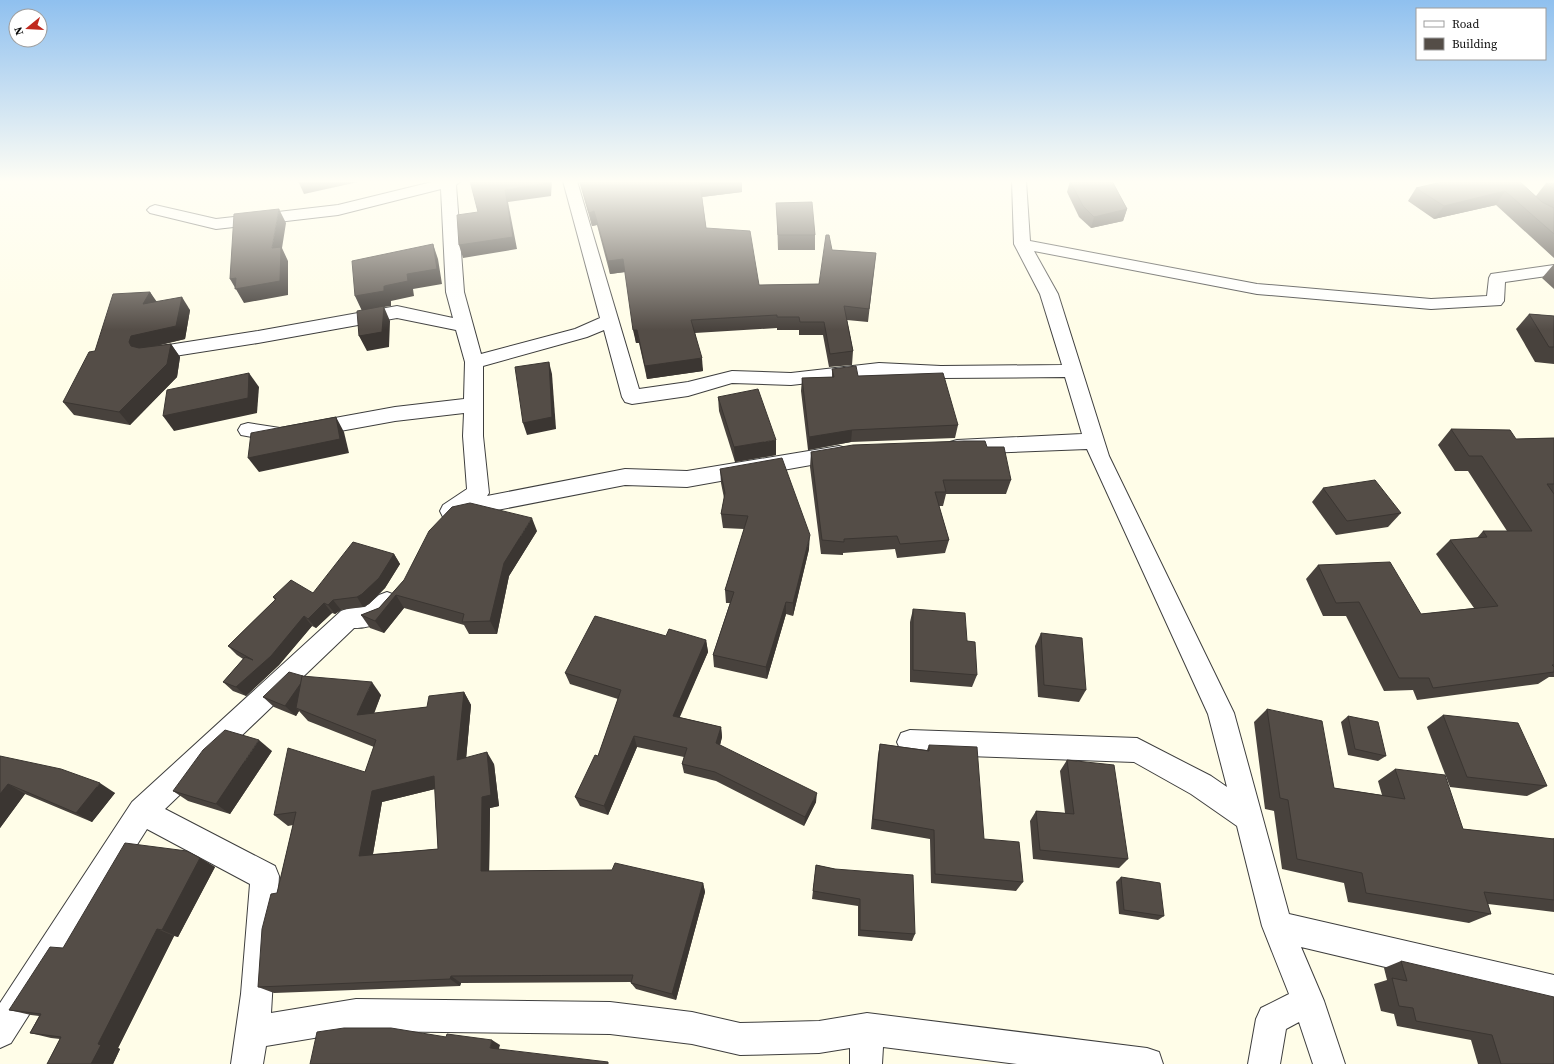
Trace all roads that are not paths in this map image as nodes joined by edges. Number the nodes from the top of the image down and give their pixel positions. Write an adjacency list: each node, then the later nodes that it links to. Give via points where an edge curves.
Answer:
1 (452, 231): 7 (street, via 455,292)
2 (584, 231): 6 (street)
3 (1021, 231): 4 (street)
4 (1022, 244): 5 (street, via 1257,289 1431,304 1495,301 1497,278); 10 (street, via 1049,294)
5 (1554, 270)
6 (610, 320): 9 (street, via 581,333); 10 (street, via 632,397 688,389 732,377 791,379 879,369 941,372)
7 (465, 326): 8 (street, via 397,312); 9 (street)
8 (149, 354)
9 (474, 362): 11 (street)
10 (1072, 371): 13 (street)
11 (473, 404): 12 (street, via 395,414 280,435); 16 (street, via 478,493)
12 (248, 430)
13 (1094, 441): 14 (street); 21 (street, via 1221,713)
14 (937, 447)
15 (859, 451): 16 (street, via 687,479 626,477)
16 (450, 512): 17 (street)
17 (436, 528)
18 (398, 590): 20 (street, via 378,613 363,619 349,618)
19 (910, 742): 21 (street, via 1137,750 1202,784)
20 (142, 812): 26 (street); 27 (street, via 265,876)
21 (1249, 818): 22 (street)
22 (1277, 926): 23 (street); 24 (street)
23 (1554, 991)
24 (1308, 1001): 31 (street, via 1272,1019); 32 (street)
25 (867, 1029): 27 (street, via 818,1037 740,1039 692,1028 610,1018 356,1015); 29 (street); 30 (street)
26 (0, 1032)
27 (252, 1032): 28 (street)
28 (247, 1064)
29 (866, 1064)
30 (1147, 1064)
31 (1264, 1064)
32 (1329, 1064)

